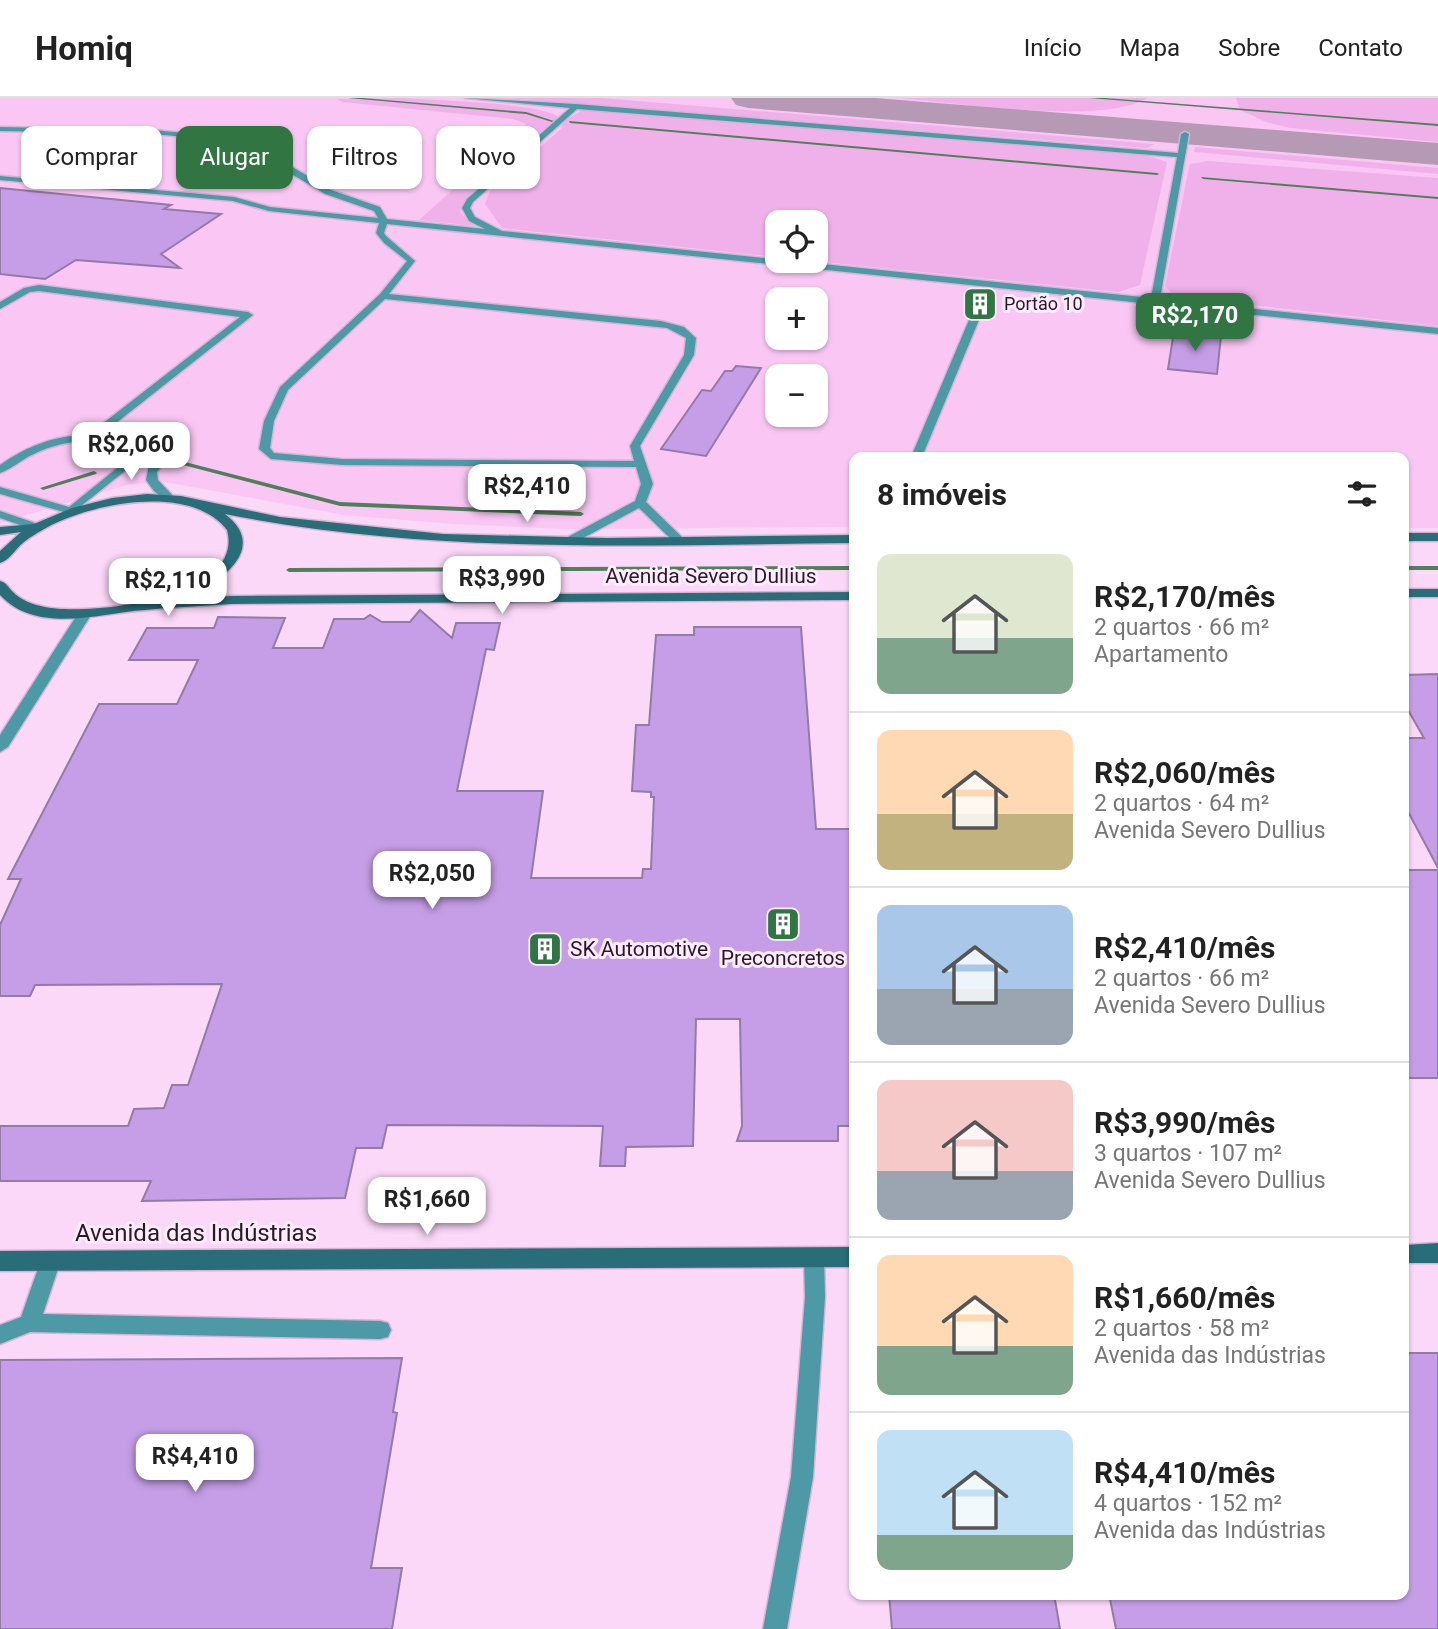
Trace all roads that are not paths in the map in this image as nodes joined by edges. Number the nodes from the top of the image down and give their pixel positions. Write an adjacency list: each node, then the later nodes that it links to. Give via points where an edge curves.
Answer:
1 (468, 98): 2 (lane)
2 (576, 106): 5 (lane); 8 (lane, via 470,201 466,208 472,219)
3 (0, 129): 7 (lane, via 218,138 257,149 328,192 377,209)
4 (1185, 134): 5 (lane)
5 (1180, 155): 10 (lane)
6 (0, 178): 7 (lane, via 234,200 270,209)
7 (384, 221): 8 (lane); 9 (lane, via 380,233 386,243 406,253 411,261)
8 (500, 233): 10 (lane, via 989,288)
9 (383, 296): 17 (lane, via 640,321 685,331 691,338 689,355 635,446); 17 (lane, via 284,389 269,421 264,449 271,456 342,462)
10 (1155, 301): 13 (lane)
11 (0, 306): 14 (lane, via 32,288 248,315)
12 (979, 308): 16 (lane)
13 (1438, 331)
14 (107, 425): 15 (lane); 20 (lane, via 165,433 175,439 153,463 152,472 158,488)
15 (92, 437): 18 (lane, via 37,446); 23 (lane, via 144,443 150,448)
16 (918, 452)
17 (640, 464): 21 (lane, via 647,484)
18 (0, 470)
19 (0, 490): 23 (lane)
20 (170, 499): 22 (main road, Avenida Severo Dullius); 23 (main road, Avenida Severo Dullius, via 136,499)
21 (640, 503): 30 (lane); 31 (lane)
22 (199, 505): 31 (main road, Avenida Severo Dullius, via 263,520 358,533); 38 (main road, via 219,513 232,525 237,539 233,554 202,584)
23 (71, 511): 25 (main road, Avenida Severo Dullius)
24 (0, 514): 25 (lane)
25 (34, 526): 26 (main road); 32 (main road)
26 (0, 531)
27 (1409, 537): 28 (main road)
28 (1438, 537)
29 (849, 539): 30 (main road, Avenida Severo Dullius)
30 (679, 540): 31 (main road, Avenida Severo Dullius)
31 (570, 541)
32 (0, 559)
33 (0, 586): 39 (main road, via 15,600)
34 (1409, 593): 35 (main road)
35 (1438, 593)
36 (849, 596): 38 (main road, Avenida Severo Dullius, via 232,600)
37 (0, 604): 39 (main road)
38 (148, 606): 40 (main road)
39 (34, 608): 40 (main road)
40 (84, 615): 41 (street)
41 (0, 747)
42 (1438, 1253): 43 (main road)
43 (1409, 1254)
44 (849, 1256): 45 (main road, Avenida das Indústrias)
45 (814, 1257): 46 (main road, Avenida das Indústrias); 51 (lane, via 802,1477)
46 (51, 1260): 47 (main road, Avenida das Indústrias); 48 (lane)
47 (0, 1261)
48 (29, 1322): 49 (lane); 50 (lane)
49 (380, 1330)
50 (0, 1335)
51 (775, 1629)

